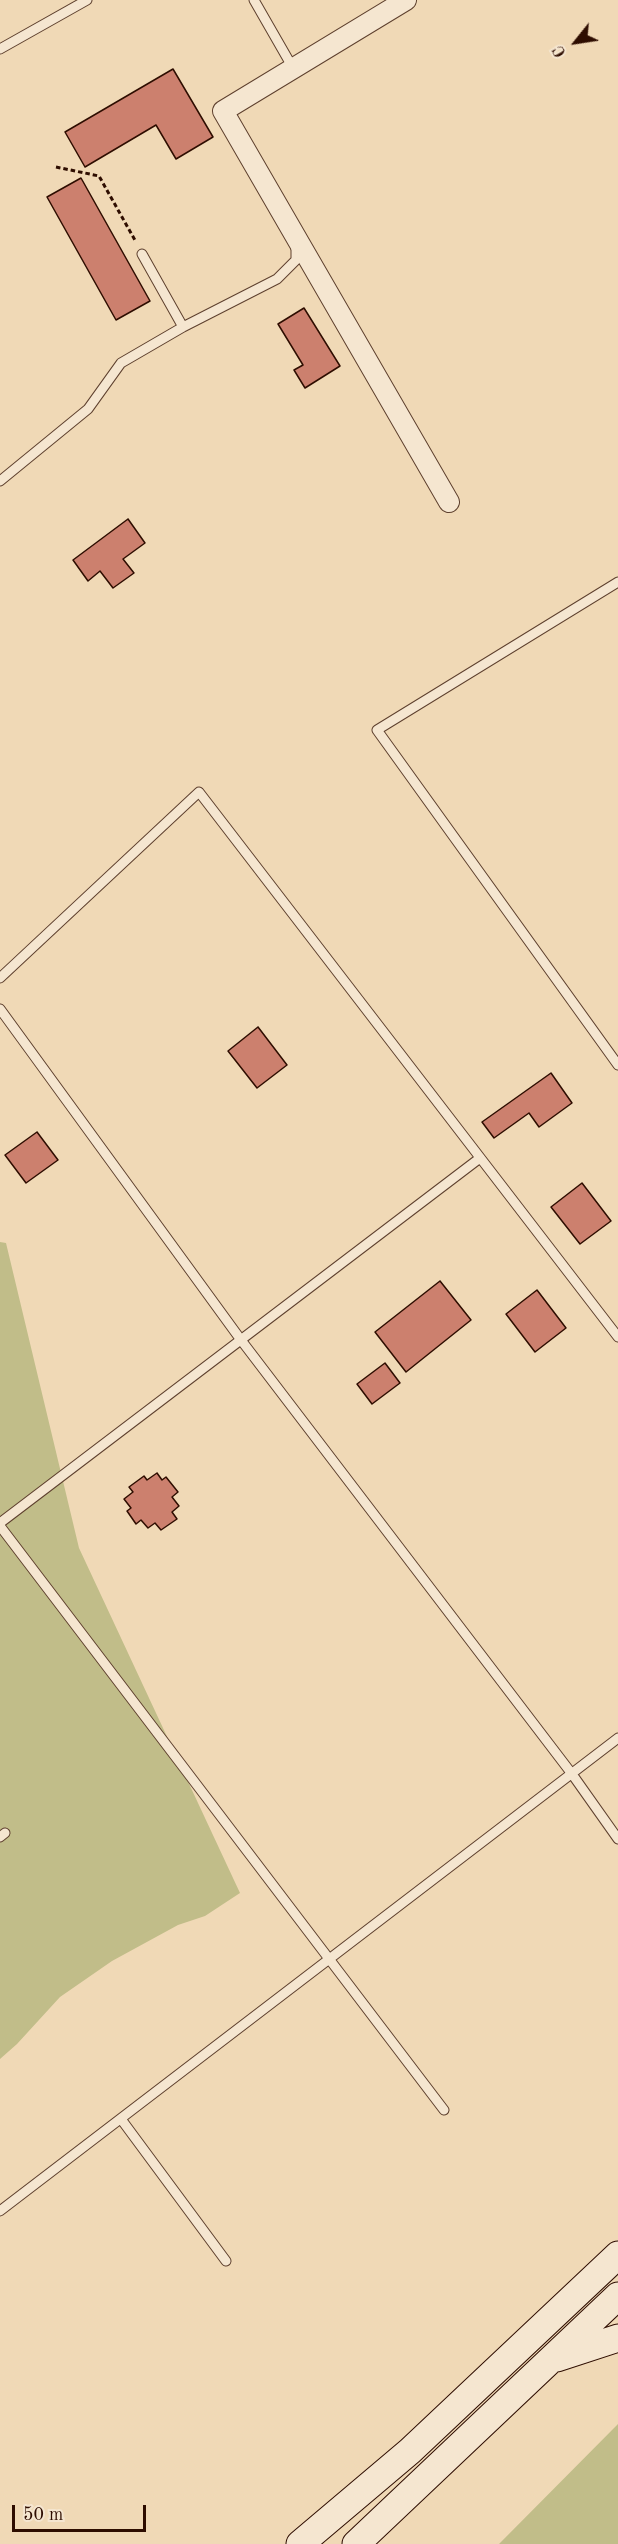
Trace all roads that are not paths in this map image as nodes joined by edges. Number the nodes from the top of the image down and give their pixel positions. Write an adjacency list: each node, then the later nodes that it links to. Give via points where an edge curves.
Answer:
1 (87, 0): 4 (lane)
2 (254, 0): 5 (lane)
3 (406, 0): 5 (street)
4 (0, 49)
5 (293, 68): 6 (street, via 223,111)
6 (296, 239): 8 (lane, via 296,260 277,279); 10 (street)
7 (142, 254): 8 (lane)
8 (183, 327): 9 (lane, via 121,363 88,409)
9 (0, 482)
10 (449, 502)
11 (618, 582): 14 (lane, via 377,730)
12 (0, 978): 15 (lane, via 200,792)
13 (0, 1009): 17 (lane)
14 (618, 1065)
15 (480, 1158): 16 (lane); 17 (lane)
16 (618, 1337)
17 (241, 1340): 18 (lane); 20 (lane)
18 (0, 1525): 22 (lane)
19 (618, 1738): 20 (lane)
20 (572, 1774): 21 (lane); 22 (lane)
21 (618, 1839)
22 (329, 1959): 23 (lane); 24 (lane)
23 (444, 2110)
24 (121, 2119): 25 (lane); 27 (lane)
25 (0, 2211)
26 (618, 2255): 31 (main road, via 410,2451)
27 (226, 2261)
28 (618, 2296): 30 (main road)
29 (618, 2338): 30 (main road)
30 (548, 2362): 32 (main road)
31 (300, 2544)
32 (356, 2544)

